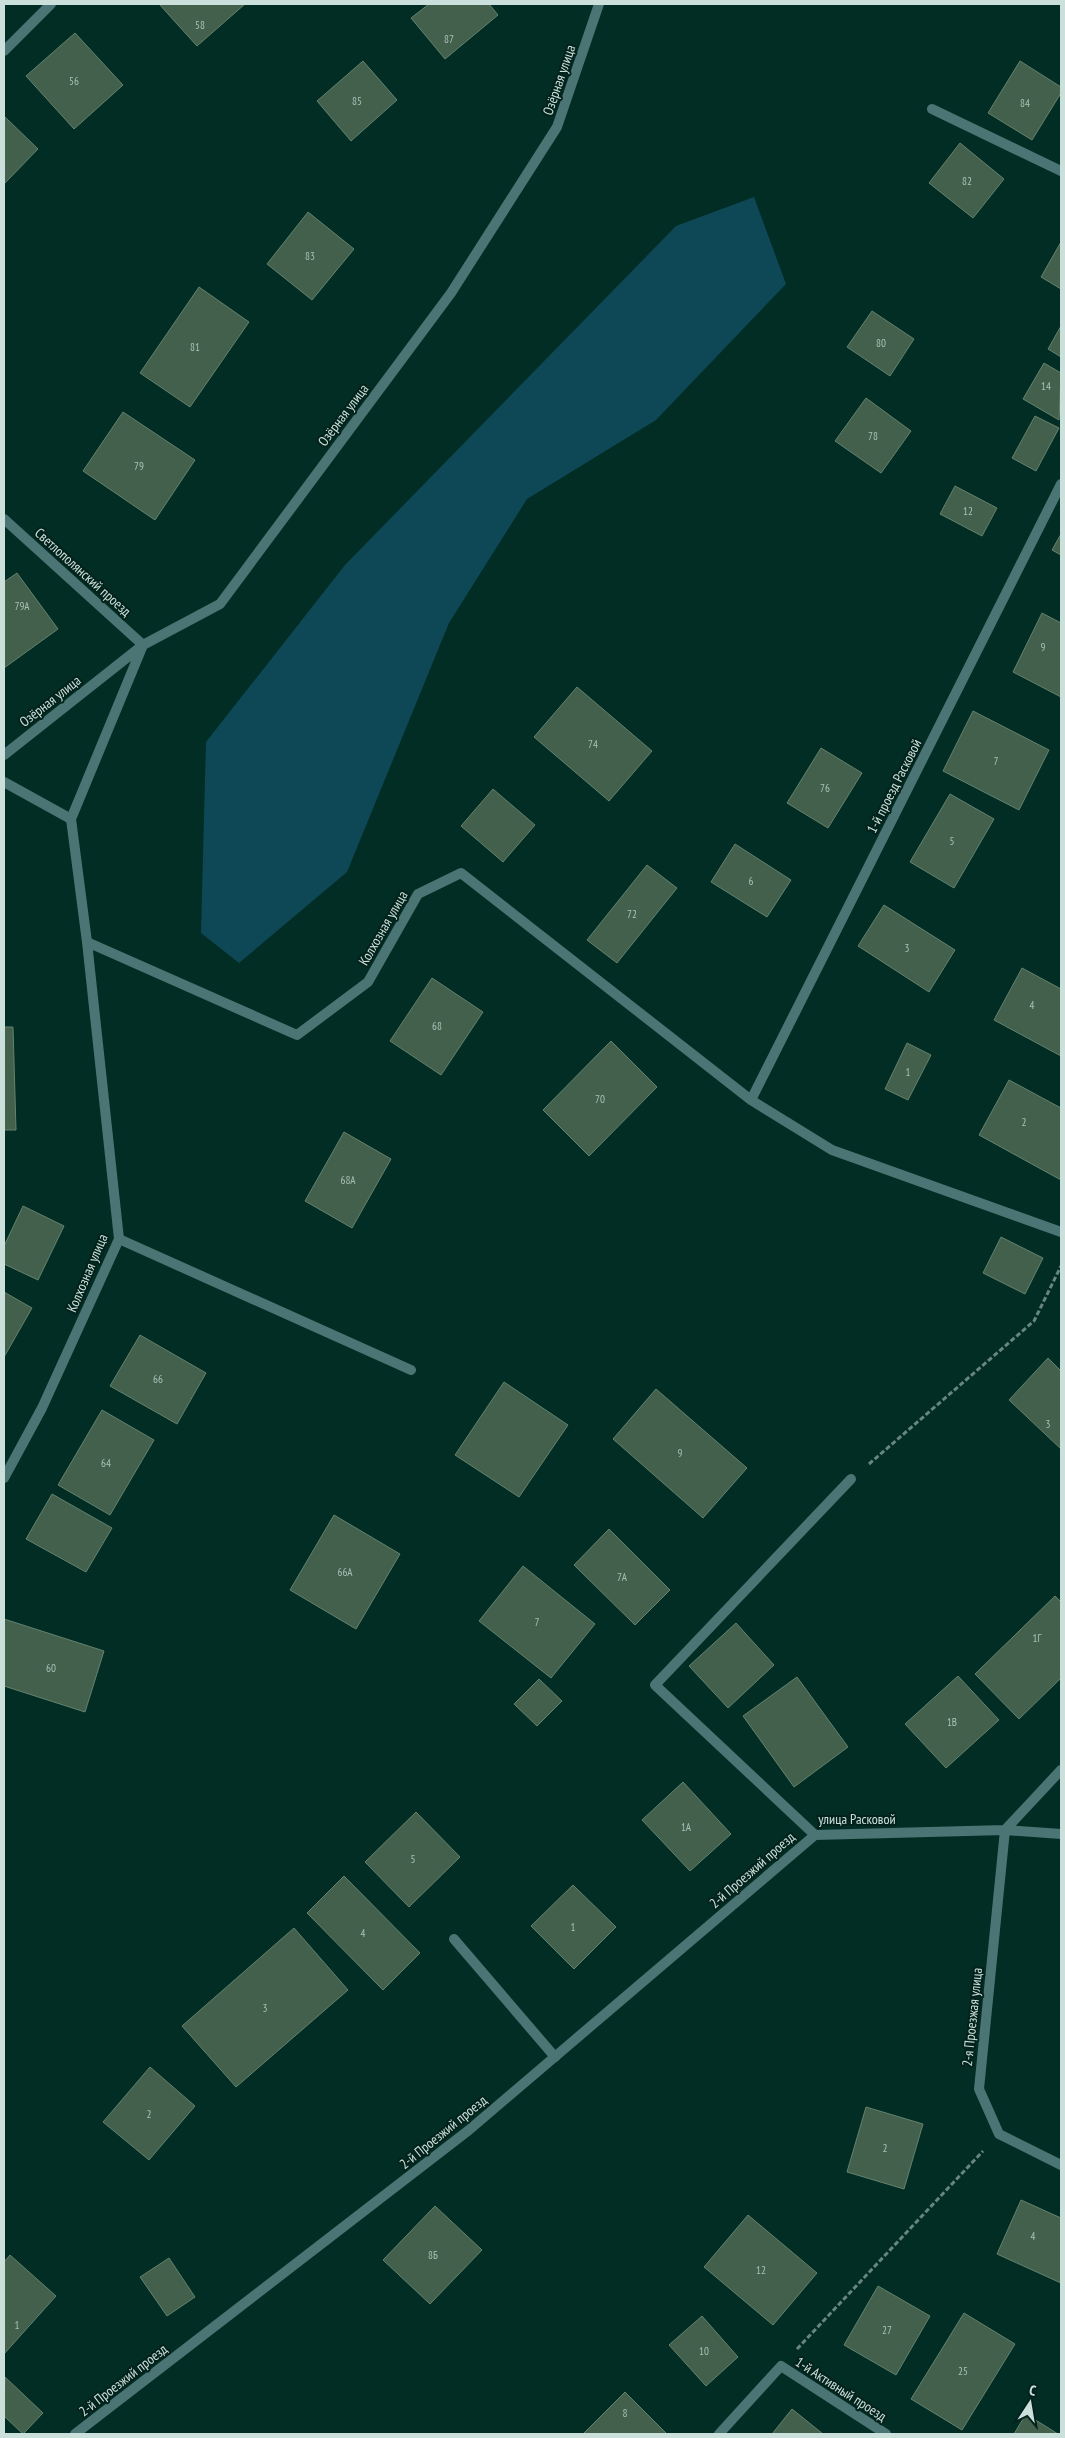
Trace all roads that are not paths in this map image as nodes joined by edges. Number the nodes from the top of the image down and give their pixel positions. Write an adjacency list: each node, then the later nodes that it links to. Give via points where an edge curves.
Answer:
1 (52, 4): 3 (street)
2 (599, 4): 8 (street, Озёрная улица, via 557,127 451,294 220,604)
3 (4, 51)
4 (932, 109): 5 (street)
5 (1061, 171)
6 (1061, 484): 13 (street, 1-й проезд Расковой)
7 (4, 519): 8 (street, Светлополянский проезд)
8 (143, 645): 9 (street, Озёрная улица); 11 (street)
9 (4, 755)
10 (4, 782): 11 (street)
11 (70, 819): 12 (street, Колхозная улица)
12 (87, 942): 13 (street, Колхозная улица, via 297,1035 368,982 418,894 461,873); 15 (street, Колхозная улица)
13 (750, 1100): 14 (street, via 832,1150)
14 (1061, 1232)
15 (118, 1239): 16 (street); 17 (street, Колхозная улица, via 42,1408)
16 (411, 1370)
17 (4, 1478)
18 (851, 1479): 22 (street, улица Расковой, via 655,1685)
19 (1061, 1770): 20 (street)
20 (1006, 1830): 21 (street, улица Расковой); 22 (street, улица Расковой); 25 (street, 2-я Проезжая улица, via 979,2089 999,2134)
21 (1061, 1834)
22 (815, 1835): 24 (street, 2-й Проезжий проезд)
23 (454, 1939): 24 (street)
24 (555, 2057): 26 (street, 2-й Проезжий проезд, via 469,2130)
25 (1061, 2165)
26 (75, 2434)
27 (719, 2434): 28 (street, 1-й Активный проезд, via 782,2366)
28 (886, 2434)

